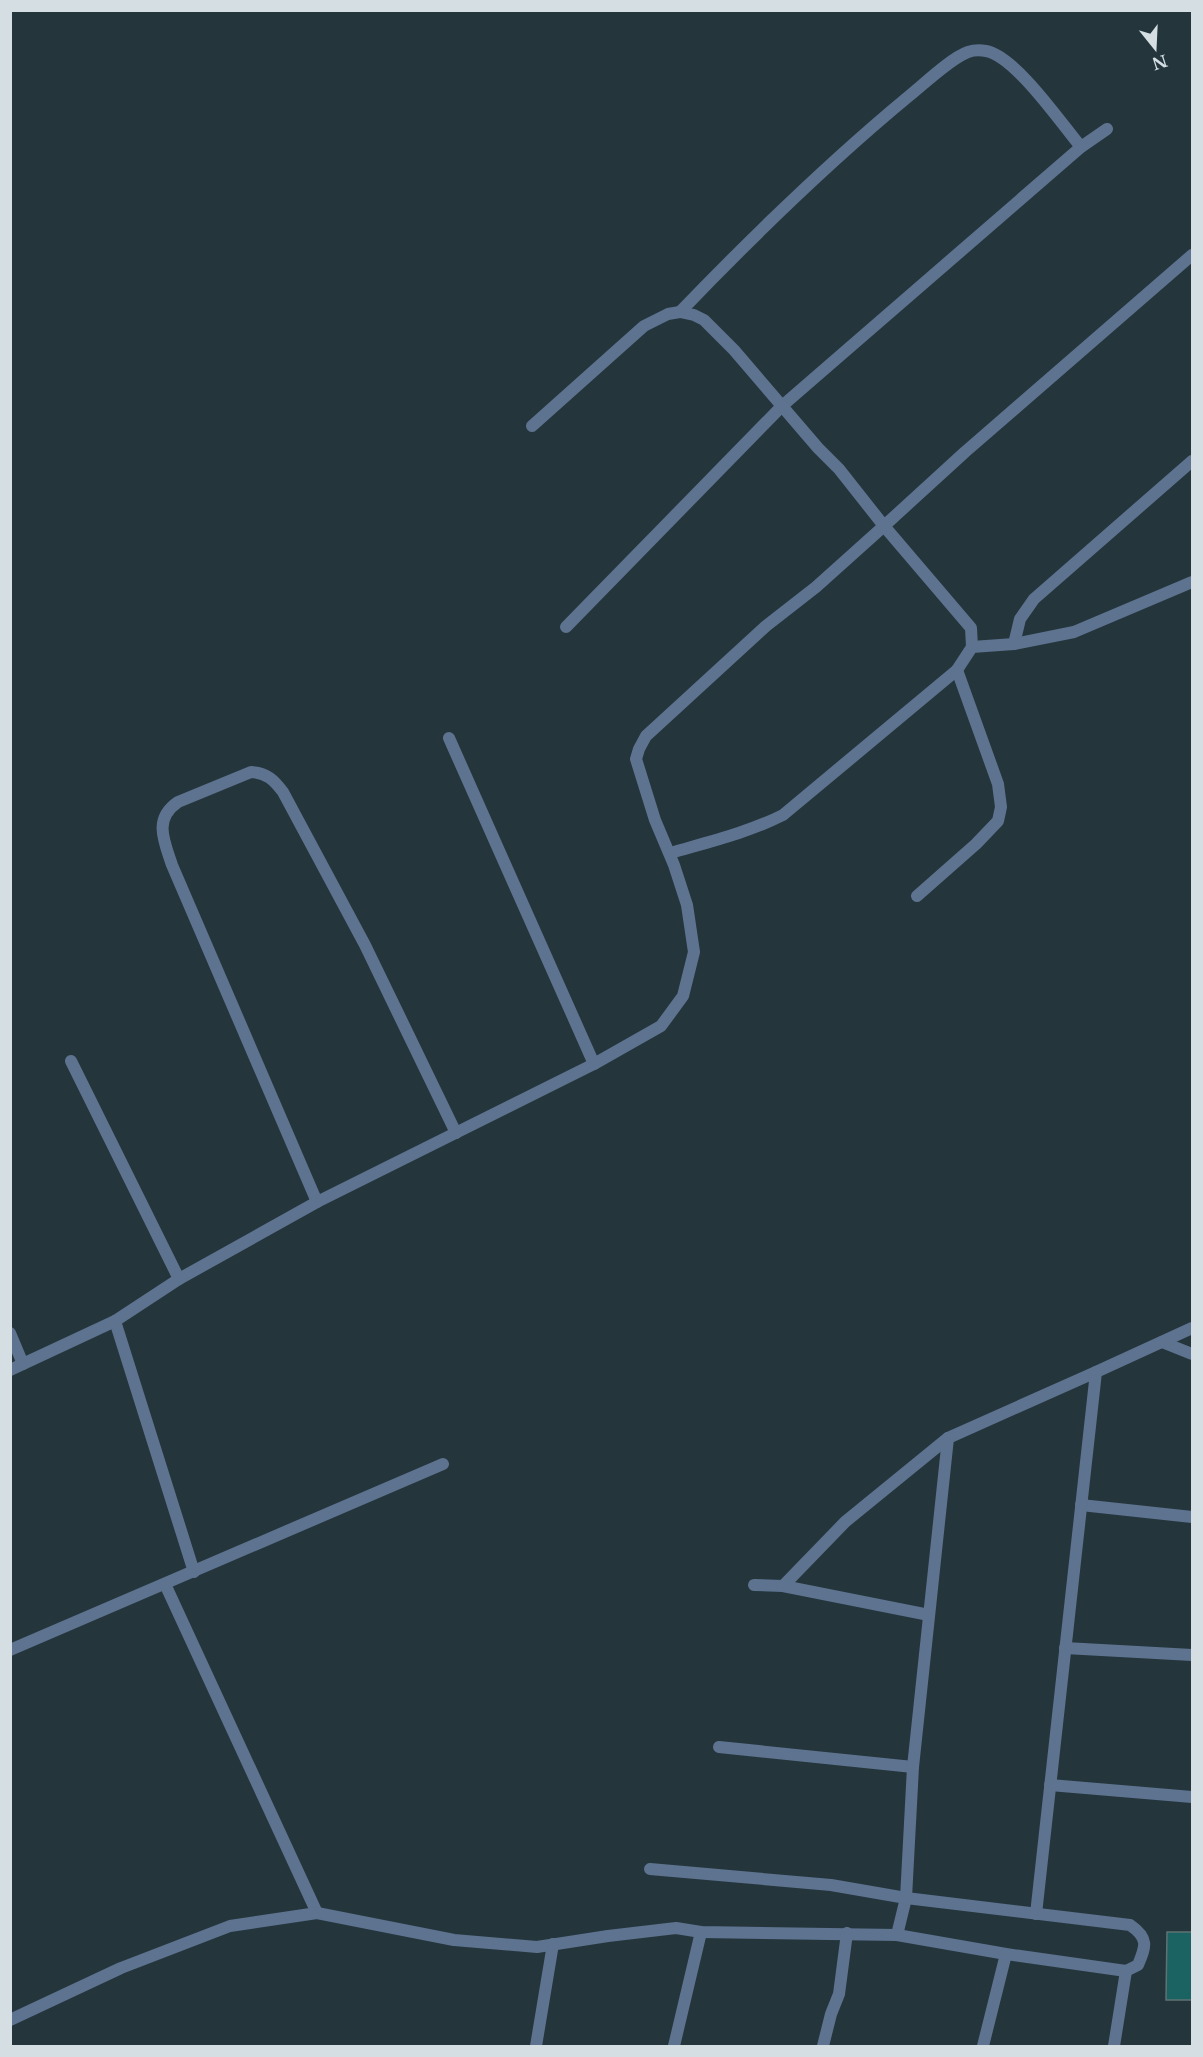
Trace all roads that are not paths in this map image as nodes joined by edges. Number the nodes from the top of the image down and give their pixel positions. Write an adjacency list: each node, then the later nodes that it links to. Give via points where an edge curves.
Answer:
1 (1107, 129): 2 (street)
2 (1081, 147): 4 (street, via 1014,67 989,51 967,52 869,129 747,242); 5 (street)
3 (1192, 255): 8 (street)
4 (680, 312): 5 (street, via 704,320); 6 (street, via 644,326)
5 (782, 406): 8 (street); 10 (street)
6 (532, 426)
7 (1192, 461): 11 (street, via 1034,599 1020,619)
8 (884, 526): 12 (street, via 971,628); 15 (street, via 766,626 646,736 636,759)
9 (1192, 582): 11 (street, via 1074,632)
10 (566, 627)
11 (1014, 644): 12 (street)
12 (972, 647): 13 (street)
13 (957, 670): 15 (street, via 783,815 761,826); 16 (street, via 998,784 1001,807 998,821)
14 (449, 738): 18 (street)
15 (670, 853): 18 (street, via 687,905 694,952 683,996 662,1026)
16 (916, 896)
17 (71, 1061): 21 (street)
18 (594, 1065): 19 (street)
19 (456, 1133): 20 (street); 20 (street, via 365,945 274,780 251,772 178,802 167,809 162,827 171,865)
20 (317, 1202): 21 (street)
21 (179, 1280): 22 (street)
22 (115, 1321): 27 (street); 34 (street)
23 (1192, 1328): 25 (street)
24 (10, 1332): 27 (street)
25 (1162, 1342): 26 (street); 29 (street)
26 (1192, 1353)
27 (24, 1364): 28 (street)
28 (10, 1370)
29 (1096, 1372): 30 (street); 32 (street)
30 (948, 1438): 37 (street, via 845,1522); 38 (street)
31 (443, 1464): 34 (street)
32 (1081, 1505): 33 (street); 39 (street)
33 (1192, 1517)
34 (194, 1572): 35 (street)
35 (165, 1584): 40 (street); 48 (street)
36 (754, 1585): 37 (street)
37 (783, 1586): 38 (street)
38 (929, 1615): 43 (street)
39 (1065, 1648): 41 (street); 44 (street)
40 (10, 1650)
41 (1192, 1655)
42 (719, 1747): 43 (street)
43 (913, 1767): 47 (street)
44 (1050, 1785): 45 (street); 49 (street)
45 (1192, 1797)
46 (650, 1869): 47 (street, via 831,1885)
47 (906, 1898): 49 (street); 52 (street)
48 (317, 1913): 53 (street, via 454,1940 537,1947); 56 (street, via 230,1926 121,1968)
49 (1036, 1914): 55 (street, via 1130,1925 1145,1941 1138,1965)
50 (701, 1932): 51 (street); 53 (street, via 676,1928); 58 (street)
51 (847, 1933): 52 (street); 59 (street, via 839,1994)
52 (897, 1935): 54 (street)
53 (553, 1944): 57 (street)
54 (1006, 1954): 55 (street); 60 (street)
55 (1126, 1971): 61 (street)
56 (10, 2020)
57 (536, 2046)
58 (674, 2046)
59 (823, 2046)
60 (983, 2046)
61 (1114, 2046)

